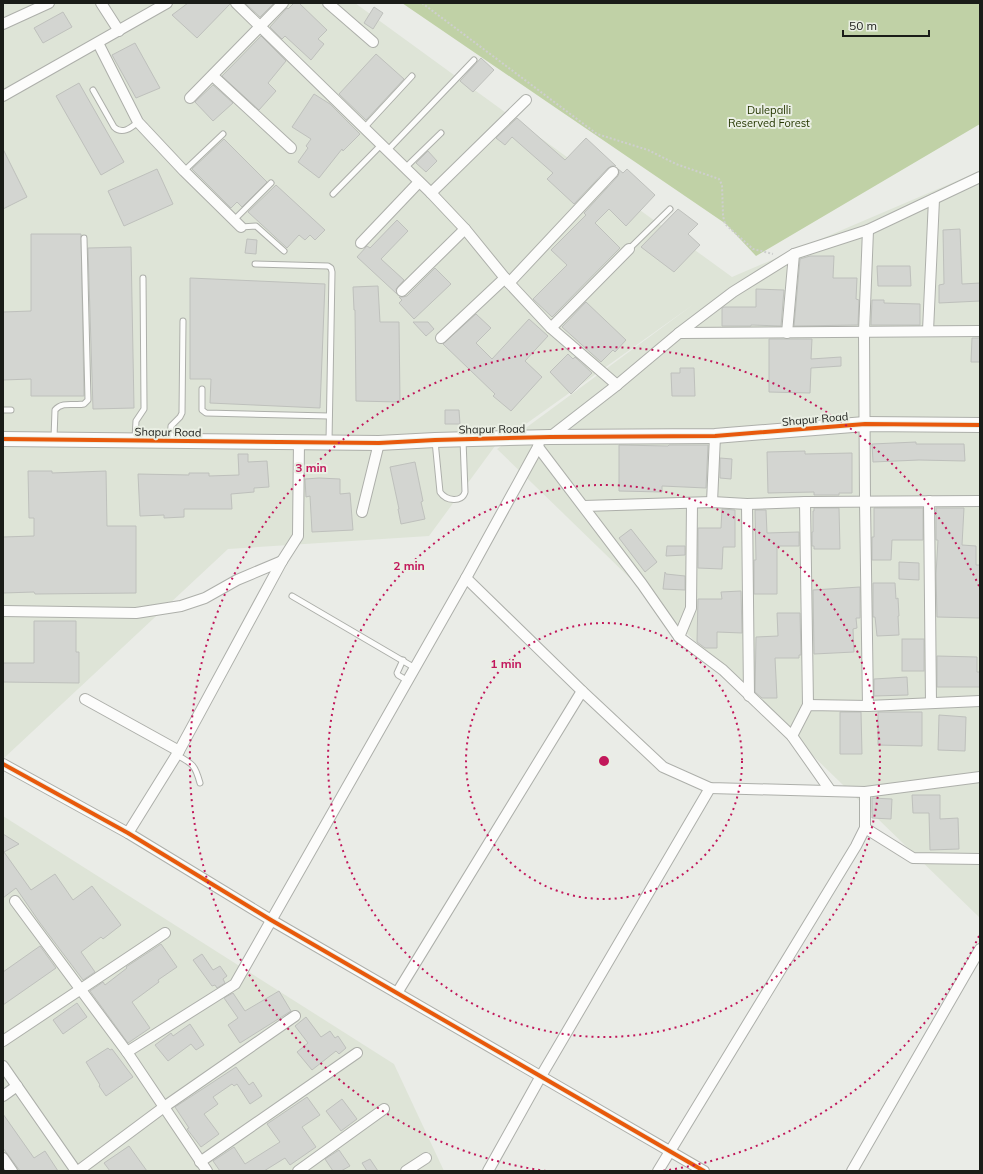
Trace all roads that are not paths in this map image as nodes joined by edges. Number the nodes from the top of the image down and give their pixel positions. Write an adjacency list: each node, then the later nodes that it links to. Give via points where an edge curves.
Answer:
1 (49, 3): 7 (street)
2 (101, 3): 9 (street)
3 (236, 3): 8 (street)
4 (284, 3): 8 (street)
5 (328, 3): 10 (street)
6 (160, 5): 9 (street)
7 (3, 24)
8 (260, 28): 13 (street); 20 (street)
9 (119, 31): 11 (street)
10 (372, 42)
11 (98, 43): 16 (street); 19 (street)
12 (474, 60): 24 (lane)
13 (213, 76): 17 (street); 23 (street)
14 (412, 76): 20 (lane)
15 (93, 90): 19 (lane, via 117,130 131,128)
16 (3, 96)
17 (190, 98)
18 (526, 100): 31 (street)
19 (138, 122): 26 (street)
20 (364, 128): 24 (street)
21 (441, 133): 25 (lane)
22 (223, 134): 26 (lane)
23 (291, 148)
24 (384, 148): 25 (street); 32 (lane)
25 (405, 168): 29 (street)
26 (184, 171): 35 (street)
27 (613, 172): 45 (street)
28 (980, 177): 33 (street)
29 (419, 182): 31 (street); 39 (street)
30 (271, 183): 35 (lane)
31 (431, 193): 36 (street)
32 (333, 194)
33 (934, 199): 37 (street); 49 (street)
34 (670, 209): 40 (lane)
35 (238, 224): 41 (lane, via 256,226)
36 (464, 229): 45 (street); 46 (street)
37 (868, 230): 42 (street); 51 (street)
38 (84, 238): 64 (lane, via 88,400 84,404 58,407)
39 (361, 243)
40 (629, 249): 48 (street)
41 (284, 251)
42 (794, 254): 52 (street, via 733,292); 53 (street)
43 (254, 264): 59 (lane, via 331,268)
44 (143, 278): 66 (lane, via 144,409 136,420)
45 (507, 281): 48 (street); 54 (street)
46 (402, 291)
47 (183, 321): 69 (lane, via 182,413 171,426)
48 (551, 328): 55 (street)
49 (928, 331): 50 (street); 51 (street)
50 (980, 331)
51 (864, 332): 53 (street); 60 (street)
52 (679, 333): 53 (street); 55 (street)
53 (787, 333)
54 (441, 338)
55 (617, 385): 68 (street)
56 (202, 389): 59 (lane, via 202,410 206,413)
57 (3, 410): 58 (lane)
58 (11, 410)
59 (329, 416): 71 (lane)
60 (865, 424): 61 (street, Shapur Road); 62 (street, Shapur Road); 77 (street)
61 (980, 425)
62 (715, 436): 68 (street, Shapur Road); 75 (street)
63 (3, 439): 64 (street, Shapur Road)
64 (54, 439): 66 (street, Shapur Road)
65 (463, 439): 67 (street, Shapur Road); 67 (lane, via 465,492 461,499 449,500 440,492); 68 (street, Shapur Road)
66 (135, 440): 69 (street, Shapur Road)
67 (435, 440): 72 (street, Shapur Road)
68 (543, 440): 80 (street); 83 (street)
69 (170, 441): 70 (street, Shapur Road)
70 (300, 442): 71 (street, Shapur Road); 82 (street, via 298,536)
71 (329, 442): 72 (street, Shapur Road)
72 (379, 443): 81 (street)
73 (929, 501): 74 (street); 77 (street); 94 (street)
74 (980, 501)
75 (712, 502): 78 (street); 79 (street)
76 (805, 502): 77 (street); 79 (street); 95 (street)
77 (865, 502): 96 (street)
78 (692, 503): 80 (street); 86 (street, via 691,608)
79 (747, 504): 91 (street)
80 (584, 506): 86 (street)
81 (362, 512)
82 (282, 561): 85 (street, via 237,580 205,598 181,606 136,613); 98 (street)
83 (466, 578): 88 (street); 90 (street)
84 (292, 596): 87 (lane)
85 (3, 611)
86 (679, 637): 91 (street, via 723,670)
87 (403, 660): 88 (lane); 89 (lane, via 397,672)
88 (416, 668): 89 (street)
89 (408, 681): 109 (street)
90 (582, 691): 102 (street, via 664,767); 113 (street)
91 (750, 696): 97 (street)
92 (85, 699): 98 (street)
93 (980, 701): 94 (street)
94 (931, 703): 96 (street)
95 (808, 705): 96 (street); 97 (street)
96 (868, 706)
97 (792, 736): 103 (street)
98 (178, 753): 101 (lane, via 196,770); 106 (street)
99 (3, 764): 106 (street)
100 (980, 778): 104 (street)
101 (200, 783)
102 (710, 788): 103 (street); 119 (street)
103 (830, 790): 104 (street)
104 (865, 792): 105 (street)
105 (865, 828): 107 (street, via 913,858); 124 (street)
106 (128, 833): 109 (street)
107 (980, 858)
108 (15, 901): 112 (street)
109 (271, 920): 113 (street); 116 (street, via 236,984)
110 (165, 933): 112 (street)
111 (980, 949): 136 (street)
112 (82, 990): 115 (street); 116 (street)
113 (397, 993): 119 (street)
114 (295, 1016): 122 (street)
115 (3, 1041)
116 (127, 1052): 122 (street)
117 (357, 1053): 127 (street)
118 (3, 1066): 120 (street)
119 (541, 1076): 124 (street); 133 (street)
120 (17, 1086): 121 (street); 129 (street)
121 (3, 1096)
122 (164, 1107): 127 (street); 129 (street)
123 (384, 1109): 131 (street)
124 (669, 1151): 134 (street); 135 (street)
125 (3, 1158): 128 (street)
126 (426, 1158): 132 (street)
127 (200, 1162): 130 (street)
128 (12, 1171)
129 (77, 1171)
130 (206, 1171)
131 (298, 1171)
132 (406, 1171)
133 (488, 1171)
134 (658, 1171)
135 (704, 1171)
136 (852, 1171)

